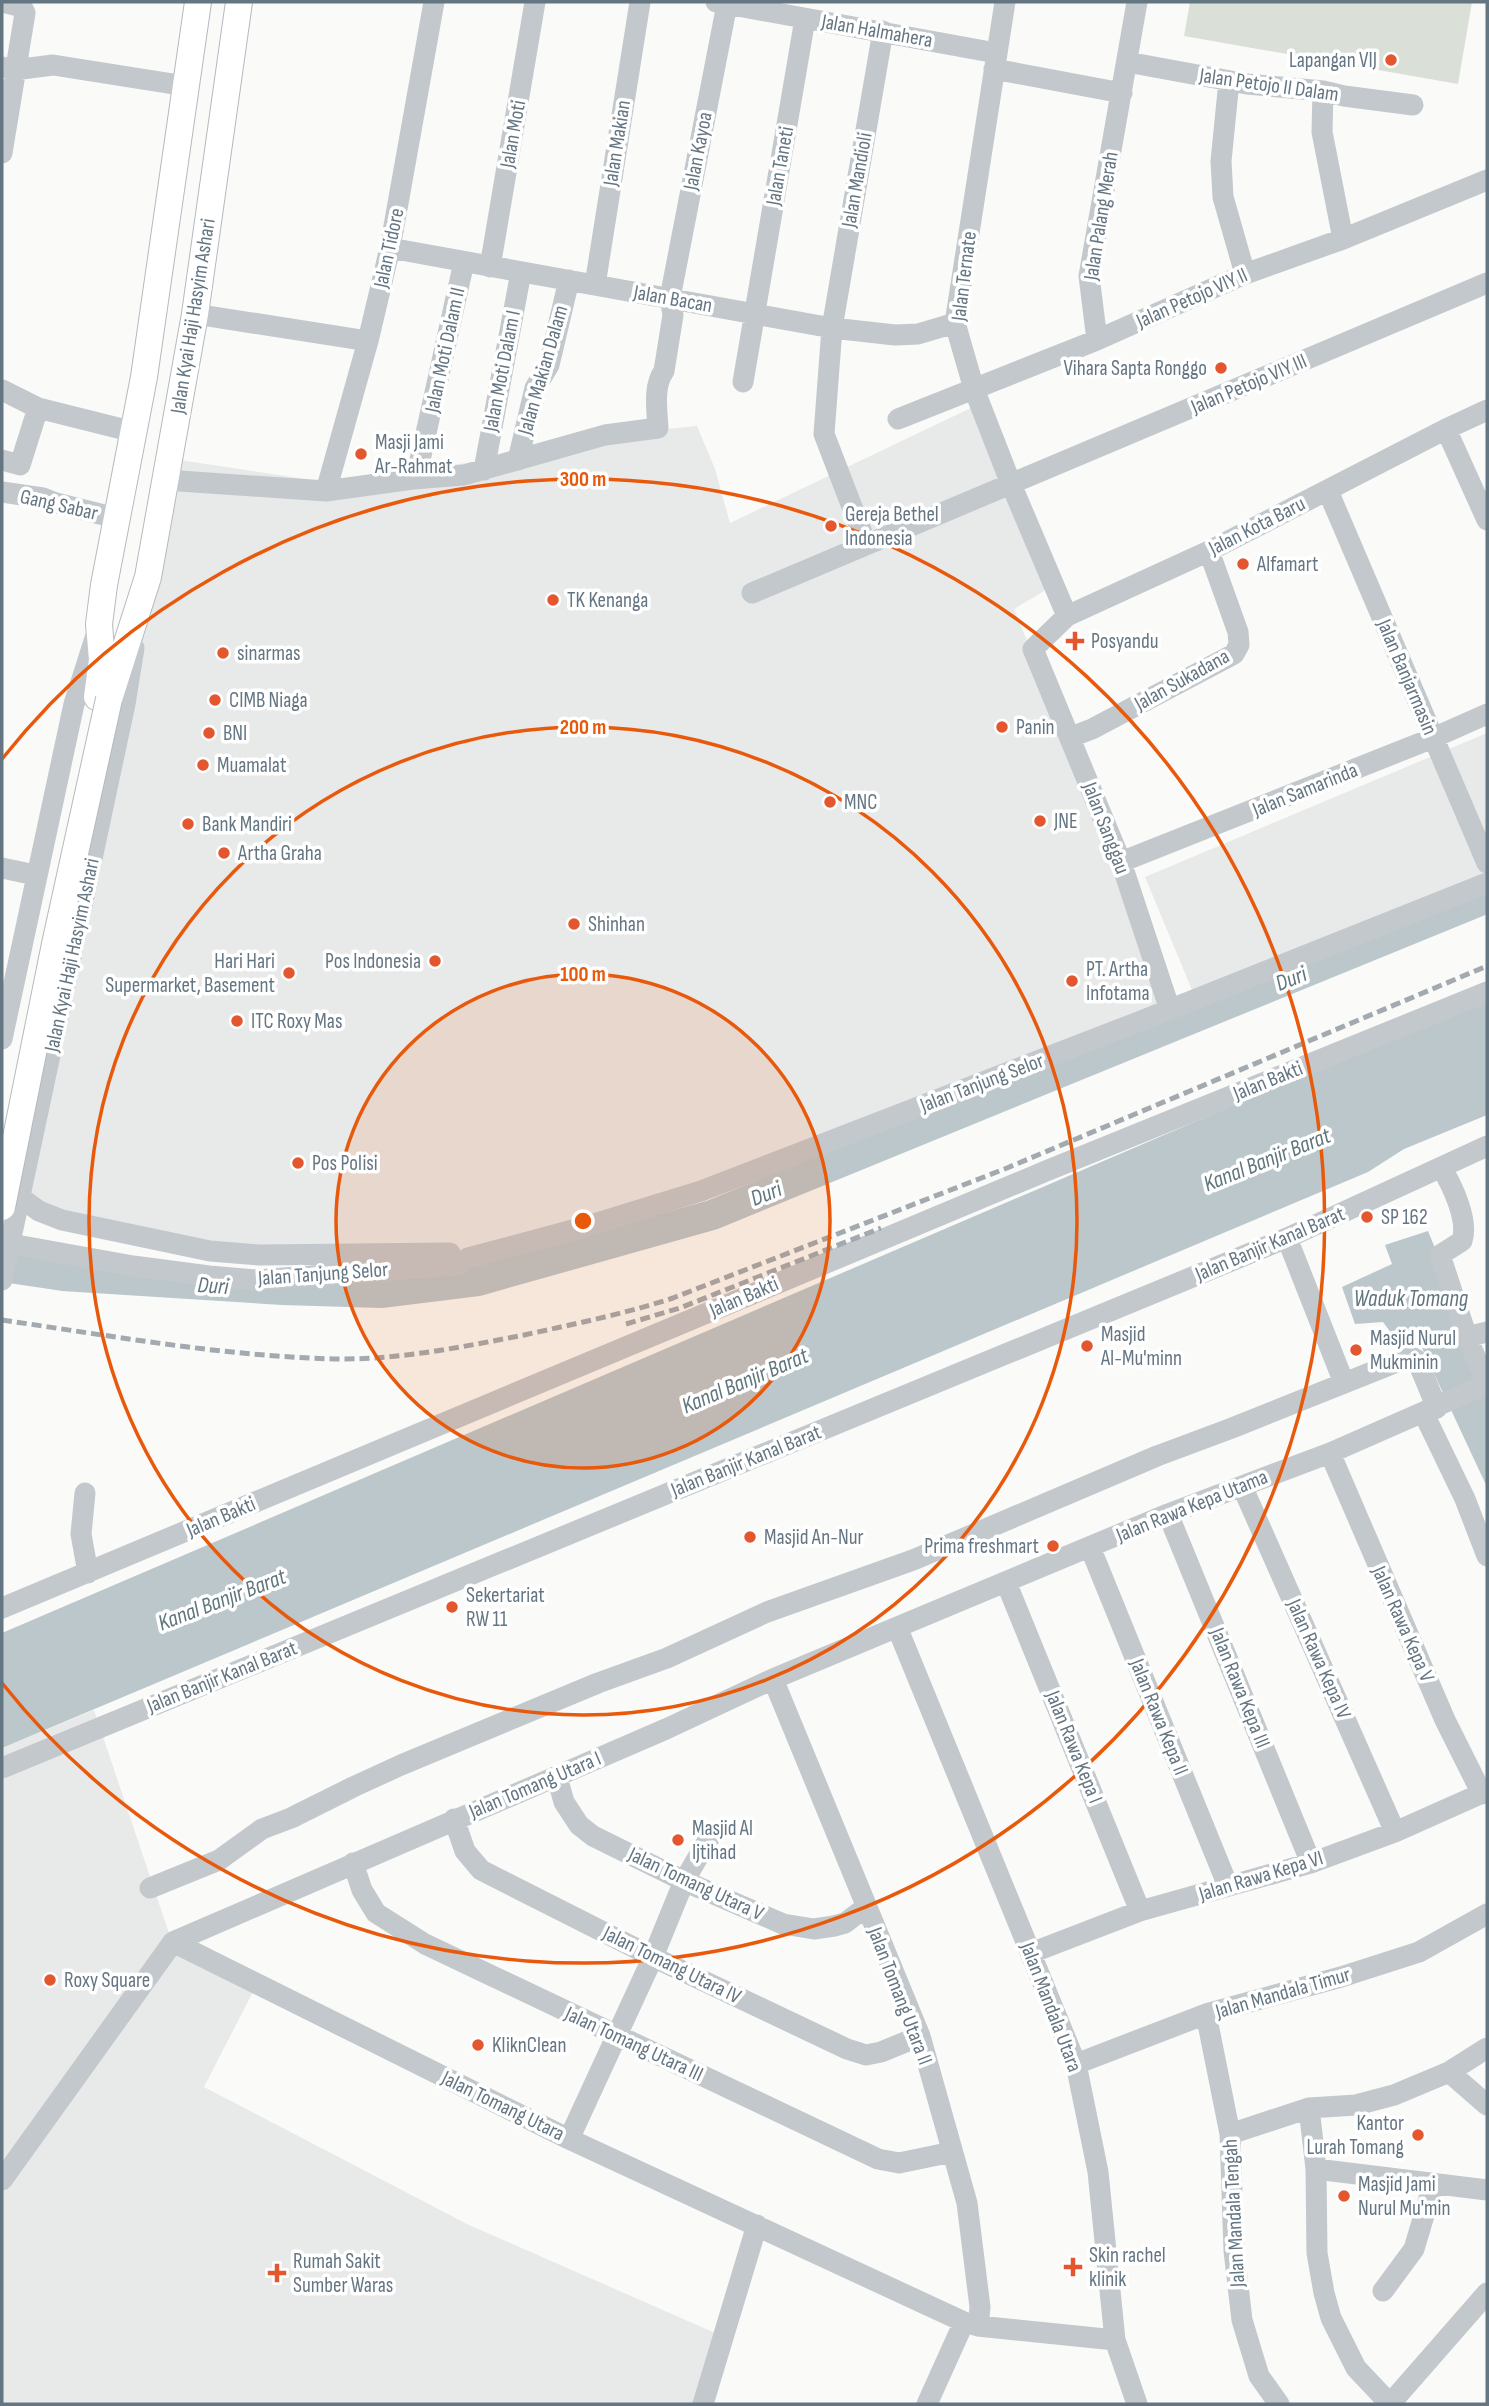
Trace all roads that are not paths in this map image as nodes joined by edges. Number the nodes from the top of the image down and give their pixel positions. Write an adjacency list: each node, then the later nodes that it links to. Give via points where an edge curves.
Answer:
1 (198, 2): 16 (main road, Jalan Kyai Haji Hasyim Ashari)
2 (239, 2): 33 (main road, Jalan Kyai Haji Hasyim Ashari)
3 (434, 2): 23 (street, Jalan Tidore)
4 (535, 2): 25 (street, Jalan Moti)
5 (640, 2): 30 (street, Jalan Makian)
6 (1005, 2): 12 (street, Jalan Ternate)
7 (1137, 2): 13 (street, Jalan Palang Merah)
8 (721, 3): 10 (street, Jalan Halmahera); 31 (street, Jalan Kayoa)
9 (12, 5): 14 (street, via 25,13)
10 (805, 19): 11 (street, Jalan Halmahera); 32 (street, Jalan Taneti)
11 (883, 31): 12 (street, Jalan Halmahera); 35 (street, Jalan Mandioli)
12 (995, 61): 18 (street); 34 (street, Jalan Ternate)
13 (1127, 62): 15 (street, Jalan Petojo II Dalam); 18 (street, Jalan Palang Merah)
14 (8, 68): 16 (street, via 53,65); 20 (street)
15 (1229, 81): 17 (street, Jalan Petojo II Dalam); 27 (street, via 1221,161 1223,197)
16 (186, 86): 45 (main road, Jalan Kyai Haji Hasyim Ashari)
17 (1323, 91): 19 (street, Jalan Petojo II Dalam); 22 (street, via 1322,132)
18 (1122, 93): 36 (street, Jalan Palang Merah, via 1089,276)
19 (1413, 105)
20 (2, 153)
21 (1487, 180): 22 (street, Jalan Petojo VIY II)
22 (1342, 240): 27 (street, Jalan Petojo VIY II)
23 (390, 248): 24 (street, Jalan Bacan); 37 (street, Jalan Tidore)
24 (464, 262): 25 (street, Jalan Bacan); 49 (street, Jalan Moti Dalam II)
25 (490, 267): 26 (street, Jalan Bacan)
26 (521, 272): 28 (street, Jalan Bacan); 48 (street, Jalan Moti Dalam I)
27 (1245, 274): 36 (street, Jalan Petojo VIY II)
28 (569, 280): 30 (street, Jalan Bacan); 47 (street, Jalan Makian Dalam, via 549,365 535,388)
29 (1487, 283): 51 (street, Jalan Petojo VIY III)
30 (595, 285): 31 (street, Jalan Bacan)
31 (670, 298): 32 (street, Jalan Bacan); 47 (street, Jalan Kayoa, via 673,316 656,401 658,428 605,435)
32 (755, 313): 35 (street, Jalan Bacan); 38 (street, Jalan Taneti)
33 (195, 314): 37 (street); 50 (main road, Jalan Kyai Haji Hasyim Ashari)
34 (955, 323): 35 (street, Jalan Bacan, via 918,334 895,335); 39 (street, Jalan Ternate)
35 (832, 328): 57 (street, Jalan Mandioli, via 824,435)
36 (1097, 340): 39 (street, Jalan Petojo VIY II)
37 (368, 341): 52 (street, Jalan Tidore)
38 (743, 382)
39 (974, 389): 43 (street, Jalan Petojo VIY II); 51 (street, Jalan Ternate)
40 (2, 390): 41 (street)
41 (38, 408): 45 (street); 46 (street, via 20,465)
42 (1487, 410): 44 (street, Jalan Kota Baru)
43 (898, 419)
44 (1447, 429): 53 (street, Jalan Kota Baru); 56 (street)
45 (134, 432): 55 (main road, Jalan Kyai Haji Hasyim Ashari)
46 (2, 460)
47 (518, 460): 48 (street)
48 (484, 470): 49 (street)
49 (416, 478): 52 (street)
50 (165, 480): 52 (street); 62 (main road, Jalan Kyai Haji Hasyim Ashari, via 148,577)
51 (1011, 484): 59 (street, Jalan Petojo VIY III); 60 (street, Jalan Ternate)
52 (326, 491)
53 (1328, 491): 58 (street, Jalan Kota Baru); 67 (street, Jalan Banjarmasin)
54 (2, 492): 55 (street, Gang Sabar)
55 (116, 518): 61 (main road, Jalan Kyai Haji Hasyim Ashari)
56 (1487, 520)
57 (864, 538)
58 (1209, 551): 60 (street, Jalan Kota Baru); 66 (street, Jalan Sukadana, via 1238,632 1234,654)
59 (752, 593)
60 (1067, 616): 63 (street, Jalan Kota Baru)
61 (99, 624): 64 (main road, Jalan Kyai Haji Hasyim Ashari); 71 (street, Jalan Kyai Haji Hasyim Ashari, via 74,704)
62 (133, 629): 64 (main road, Jalan Kyai Haji Hasyim Ashari); 76 (street, Jalan Kyai Haji Hasyim Ashari, via 125,704)
63 (1033, 649): 66 (street, Jalan Sanggau)
64 (103, 699): 78 (main road, Jalan Kyai Haji Hasyim Ashari); 82 (main road, Jalan Kyai Haji Hasyim Ashari, bridge, via 55,944)
65 (1487, 714): 67 (street, Jalan Samarinda)
66 (1071, 737): 68 (street, Jalan Sanggau)
67 (1433, 738): 68 (street, Jalan Samarinda); 69 (street, Jalan Banjarmasin)
68 (1121, 862): 74 (street, Jalan Sanggau)
69 (1487, 863)
70 (2, 868): 71 (street)
71 (35, 875): 75 (street, Jalan Kyai Haji Hasyim Ashari)
72 (1487, 883): 74 (street, Jalan Tanjung Selor)
73 (1487, 992): 96 (street, Jalan Bakti)
74 (1170, 1010): 84 (street, Jalan Tanjung Selor, via 701,1191)
75 (2, 1039)
76 (45, 1082): 77 (street, via 29,1115); 82 (street, Jalan Kyai Haji Hasyim Ashari)
77 (2, 1114)
78 (2, 1126)
79 (1487, 1146): 81 (street, Jalan Banjir Kanal Barat)
80 (2, 1155): 82 (street, via 22,1168)
81 (1441, 1167): 83 (street, Jalan Banjir Kanal Barat); 86 (street, via 1452,1186 1465,1232 1462,1241 1440,1255)
82 (16, 1196): 84 (street, Jalan Tanjung Selor, via 62,1220 210,1251 259,1255 437,1252); 85 (street, Jalan Kyai Haji Hasyim Ashari)
83 (1287, 1238): 87 (street); 101 (street, Jalan Banjir Kanal Barat)
84 (468, 1258): 85 (street, Jalan Tanjung Selor, via 458,1265 257,1280 133,1266)
85 (7, 1263)
86 (1477, 1335): 88 (street)
87 (1343, 1383): 89 (street, via 1412,1357); 111 (street, via 913,1560 767,1612 667,1658 401,1765 262,1829 219,1860)
88 (1486, 1385): 89 (street, Jalan Rawa Kepa Utama)
89 (1434, 1409): 90 (street, Jalan Rawa Kepa Utama); 95 (street)
90 (1329, 1452): 91 (street, Jalan Rawa Kepa Utama); 103 (street, Jalan Rawa Kepa V, via 1445,1720)
91 (1242, 1486): 93 (street, Jalan Rawa Kepa Utama); 105 (street, Jalan Rawa Kepa IV)
92 (85, 1493): 96 (street, via 81,1534)
93 (1168, 1514): 94 (street, Jalan Rawa Kepa Utama); 108 (street, Jalan Rawa Kepa III)
94 (1090, 1547): 97 (street, Jalan Rawa Kepa Utama); 110 (street, Jalan Rawa Kepa II)
95 (1487, 1556)
96 (88, 1573): 98 (street, Jalan Bakti)
97 (1006, 1582): 99 (street, Jalan Rawa Kepa Utama); 113 (street, Jalan Rawa Kepa I)
98 (2, 1608)
99 (897, 1628): 100 (street, Jalan Tomang Utara I); 116 (street, Jalan Mandala Utara)
100 (773, 1679): 102 (street, Jalan Tomang Utara I); 112 (street, Jalan Tomang Utara II)
101 (2, 1768)
102 (557, 1777): 104 (street, Jalan Tomang Utara I); 109 (street, Jalan Tomang Utara V, via 564,1802 579,1825)
103 (1485, 1792): 105 (street, Jalan Rawa Kepa VI)
104 (454, 1819): 107 (street, Jalan Tomang Utara I); 117 (street, Jalan Tomang Utara IV, via 465,1851 481,1870)
105 (1395, 1832): 108 (street, Jalan Rawa Kepa VI)
106 (711, 1835): 109 (street)
107 (353, 1863): 115 (street, Jalan Tomang Utara I); 119 (street, Jalan Tomang Utara III, via 376,1913 425,1944)
108 (1311, 1863): 110 (street, Jalan Rawa Kepa VI)
109 (684, 1881): 112 (street, Jalan Tomang Utara V, via 783,1924 814,1929 845,1923); 117 (street)
110 (1228, 1886): 113 (street, Jalan Rawa Kepa VI)
111 (150, 1888)
112 (866, 1907): 120 (street, Jalan Tomang Utara II)
113 (1140, 1911): 116 (street, Jalan Rawa Kepa VI)
114 (1487, 1914): 118 (street, Jalan Mandala Timur, via 1419,1952)
115 (173, 1942): 127 (street, Jalan Tomang Utara); 130 (street)
116 (1031, 1952): 122 (street, Jalan Mandala Utara)
117 (653, 1956): 119 (street); 120 (street, Jalan Tomang Utara IV, via 866,2055)
118 (1206, 2014): 122 (street, Jalan Mandala Timur); 126 (street, Jalan Mandala Tengah)
119 (616, 2036): 127 (street); 128 (street, Jalan Tomang Utara III, via 878,2159 899,2163)
120 (920, 2036): 128 (street, Jalan Tomang Utara II)
121 (1487, 2048): 123 (street)
122 (1076, 2064): 137 (street, Jalan Mandala Utara, via 1098,2172)
123 (1449, 2072): 124 (street); 125 (street, via 1356,2105)
124 (1487, 2105)
125 (1309, 2108): 126 (street); 129 (street)
126 (1230, 2134): 141 (street, Jalan Mandala Tengah, via 1241,2320 1259,2376)
127 (569, 2139): 133 (street, Jalan Tomang Utara)
128 (952, 2152): 136 (street, Jalan Tomang Utara II, via 967,2203 980,2307)
129 (1316, 2169): 131 (street); 142 (street, via 1317,2253 1331,2318 1356,2368)
130 (2, 2180)
131 (1433, 2185): 132 (street); 134 (street, via 1413,2249)
132 (1487, 2190)
133 (757, 2225): 136 (street, Jalan Tomang Utara); 138 (street)
134 (1383, 2291)
135 (1487, 2293): 142 (street)
136 (971, 2324): 137 (street, Jalan Tomang Utara); 139 (street)
137 (1115, 2340): 140 (street, Jalan Mandala Utara)
138 (703, 2404)
139 (930, 2404)
140 (1137, 2404)
141 (1279, 2404)
142 (1390, 2404)

